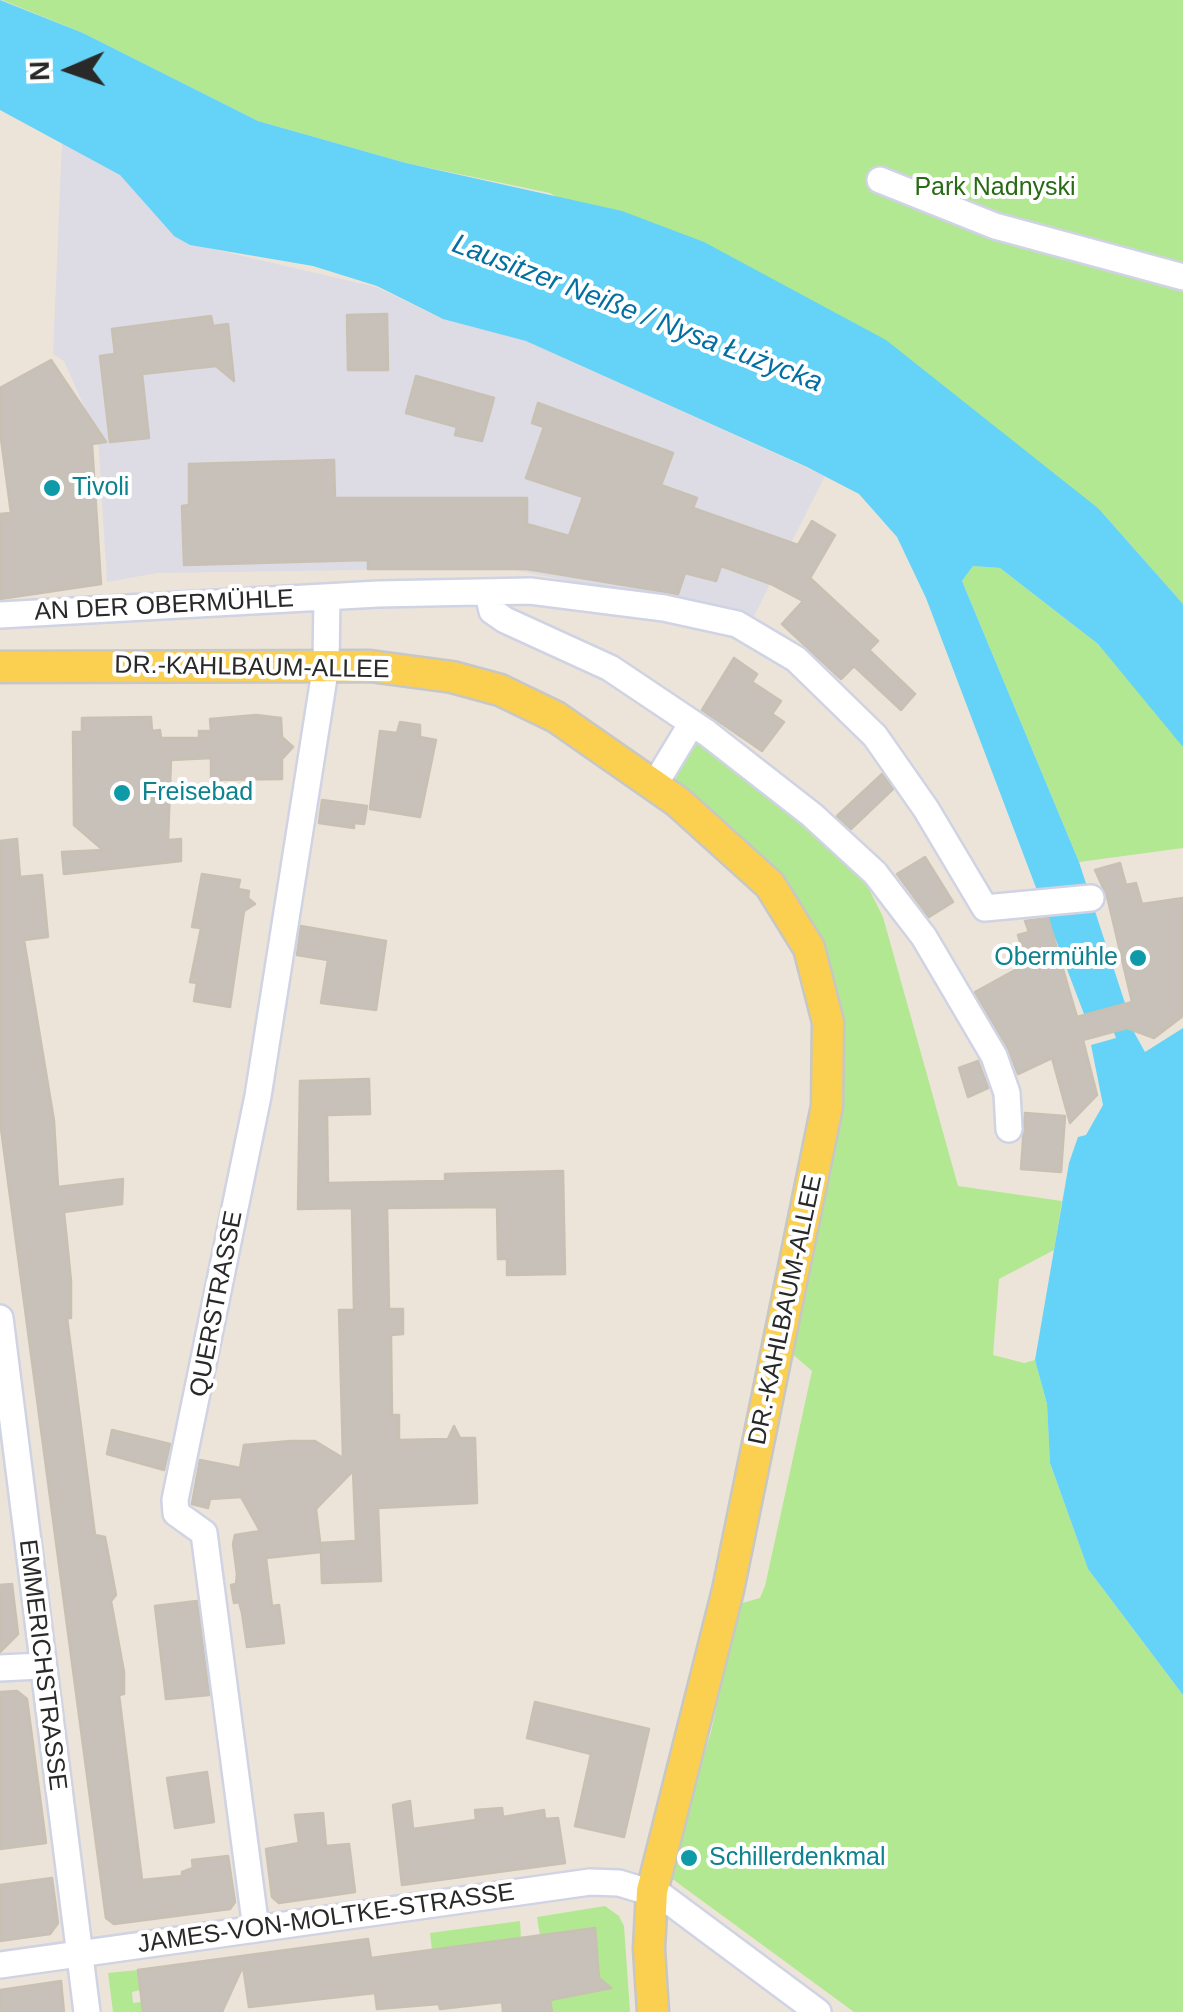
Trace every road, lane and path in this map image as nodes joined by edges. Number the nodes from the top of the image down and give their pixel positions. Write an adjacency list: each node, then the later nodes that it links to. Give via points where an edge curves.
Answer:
1 (880, 180): 2 (street, via 996,226)
2 (1183, 276)
3 (488, 593): 4 (street, AN DER OBERMÜHLE); 8 (street, via 492,610 504,620 610,668); 10 (street, AN DER OBERMÜHLE, via 618,600 718,619 762,635 825,684 875,736 985,908)
4 (327, 597): 5 (street, AN DER OBERMÜHLE); 6 (street, AN DER OBERMÜHLE)
5 (0, 616)
6 (326, 665): 7 (main road, DR.-KAHLBAUM-ALLEE); 9 (main road, DR.-KAHLBAUM-ALLEE, via 436,674 500,690 556,717); 16 (street, QUERSTRASSE, via 258,1096 175,1500 176,1513 204,1533)
7 (0, 666)
8 (692, 723): 9 (street); 11 (street, via 812,815 875,874 924,937 994,1056 1007,1093)
9 (655, 784): 15 (main road, DR.-KAHLBAUM-ALLEE, via 754,869 792,915 821,982 830,1070 728,1590)
10 (1091, 898)
11 (1009, 1128)
12 (0, 1318): 13 (street, EMMERICHSTRASSE)
13 (42, 1666): 14 (street); 17 (street, EMMERICHSTRASSE)
14 (0, 1668)
15 (652, 1892): 16 (street, JAMES-VON-MOLTKE-STRASSE, via 590,1882); 20 (main road, DR.-KAHLBAUM-ALLEE); 21 (street)
16 (256, 1929): 17 (street, JAMES-VON-MOLTKE-STRASSE)
17 (79, 1954): 18 (street, JAMES-VON-MOLTKE-STRASSE); 19 (street, EMMERICHSTRASSE)
18 (0, 1965)
19 (87, 2012)
20 (653, 2012)
21 (818, 2012)

